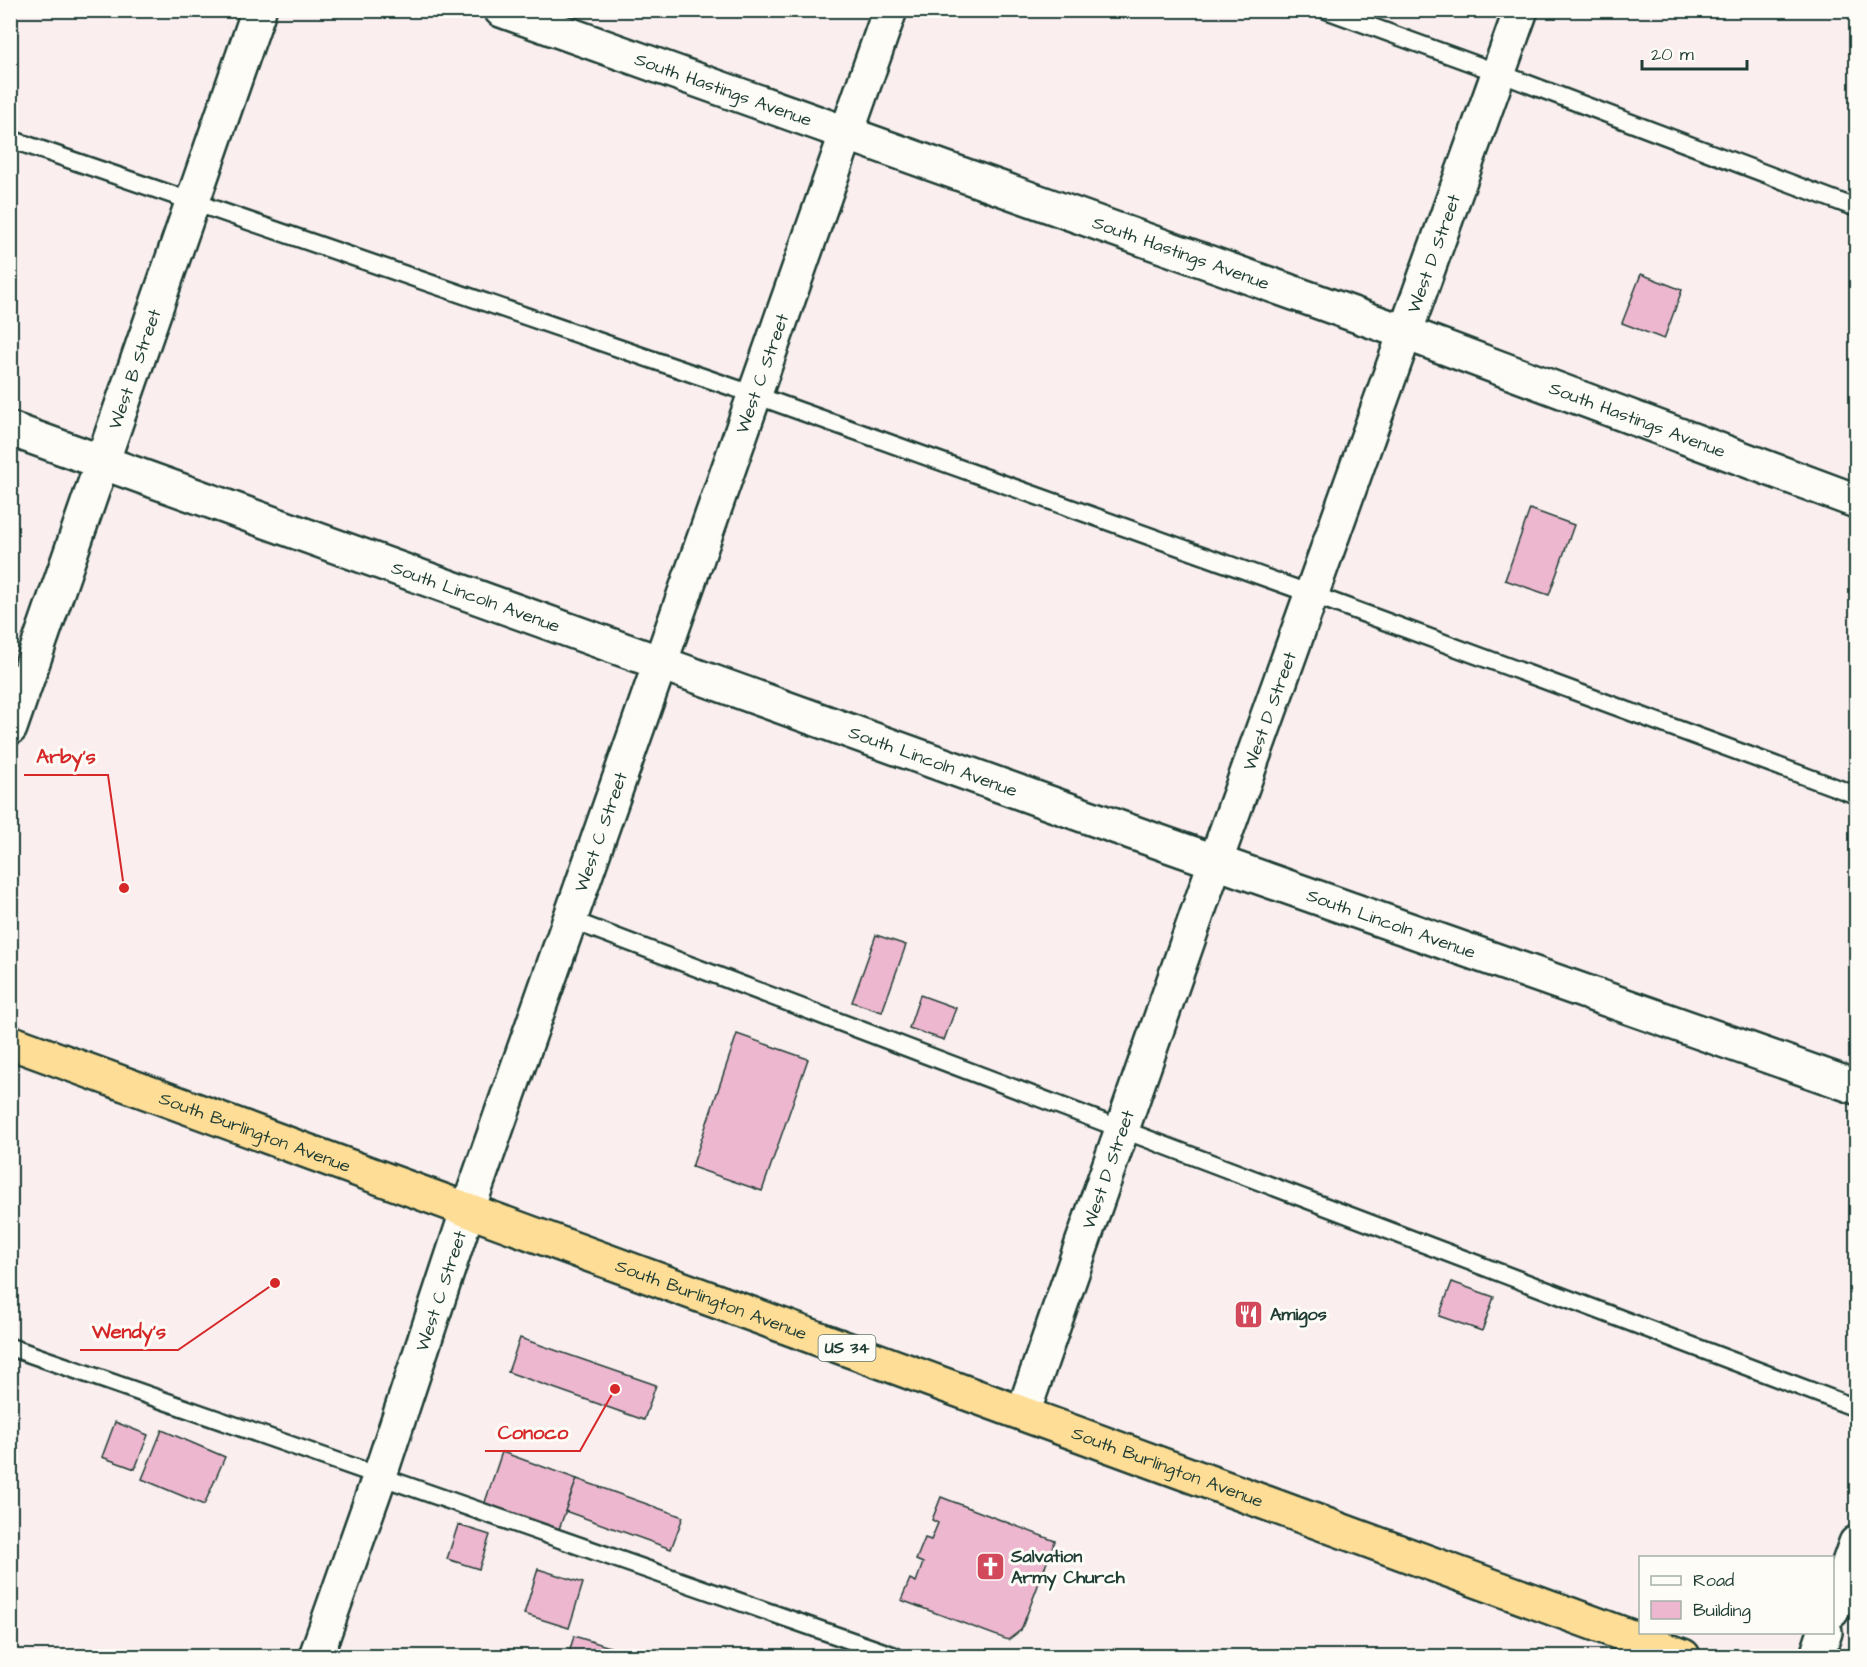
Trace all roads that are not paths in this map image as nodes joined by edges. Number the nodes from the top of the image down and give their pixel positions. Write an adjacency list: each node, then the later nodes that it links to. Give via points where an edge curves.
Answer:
1 (259, 10): 9 (street, West B Street)
2 (501, 10): 7 (street, South Hastings Avenue)
3 (890, 10): 7 (street, West C Street)
4 (1326, 10): 6 (lane)
5 (1521, 10): 6 (street, West D Street)
6 (1499, 73): 10 (lane); 11 (street, West D Street)
7 (847, 133): 11 (street, South Hastings Avenue); 12 (street, West C Street)
8 (10, 139): 9 (lane)
9 (194, 202): 12 (lane); 14 (street, West B Street)
10 (1857, 208)
11 (1406, 333): 15 (street, South Hastings Avenue); 16 (street, West D Street)
12 (755, 395): 16 (lane); 17 (street, West C Street)
13 (10, 429): 14 (street, South Lincoln Avenue)
14 (105, 462): 17 (street, South Lincoln Avenue); 18 (street, West B Street)
15 (1857, 501)
16 (1311, 594): 19 (lane); 20 (street, West D Street)
17 (660, 663): 20 (street, South Lincoln Avenue); 21 (street, West C Street)
18 (10, 728)
19 (1857, 795)
20 (1216, 860): 23 (street, South Lincoln Avenue); 24 (street, West D Street)
21 (571, 920): 24 (lane); 25 (street, West C Street)
22 (10, 1042): 25 (highway, South Burlington Avenue / US 34)
23 (1857, 1087)
24 (1121, 1128): 27 (lane); 28 (street, West D Street)
25 (468, 1209): 28 (highway, South Burlington Avenue / US 34); 29 (street, West C Street)
26 (10, 1347): 29 (lane)
27 (1857, 1408)
28 (1023, 1413): 35 (highway, South Burlington Avenue / US 34)
29 (380, 1478): 33 (street, West C Street); 34 (lane)
30 (1857, 1543): 31 (street)
31 (1834, 1608)
32 (1824, 1634): 36 (street)
33 (316, 1656)
34 (895, 1656)
35 (1683, 1656)
36 (1816, 1656)

